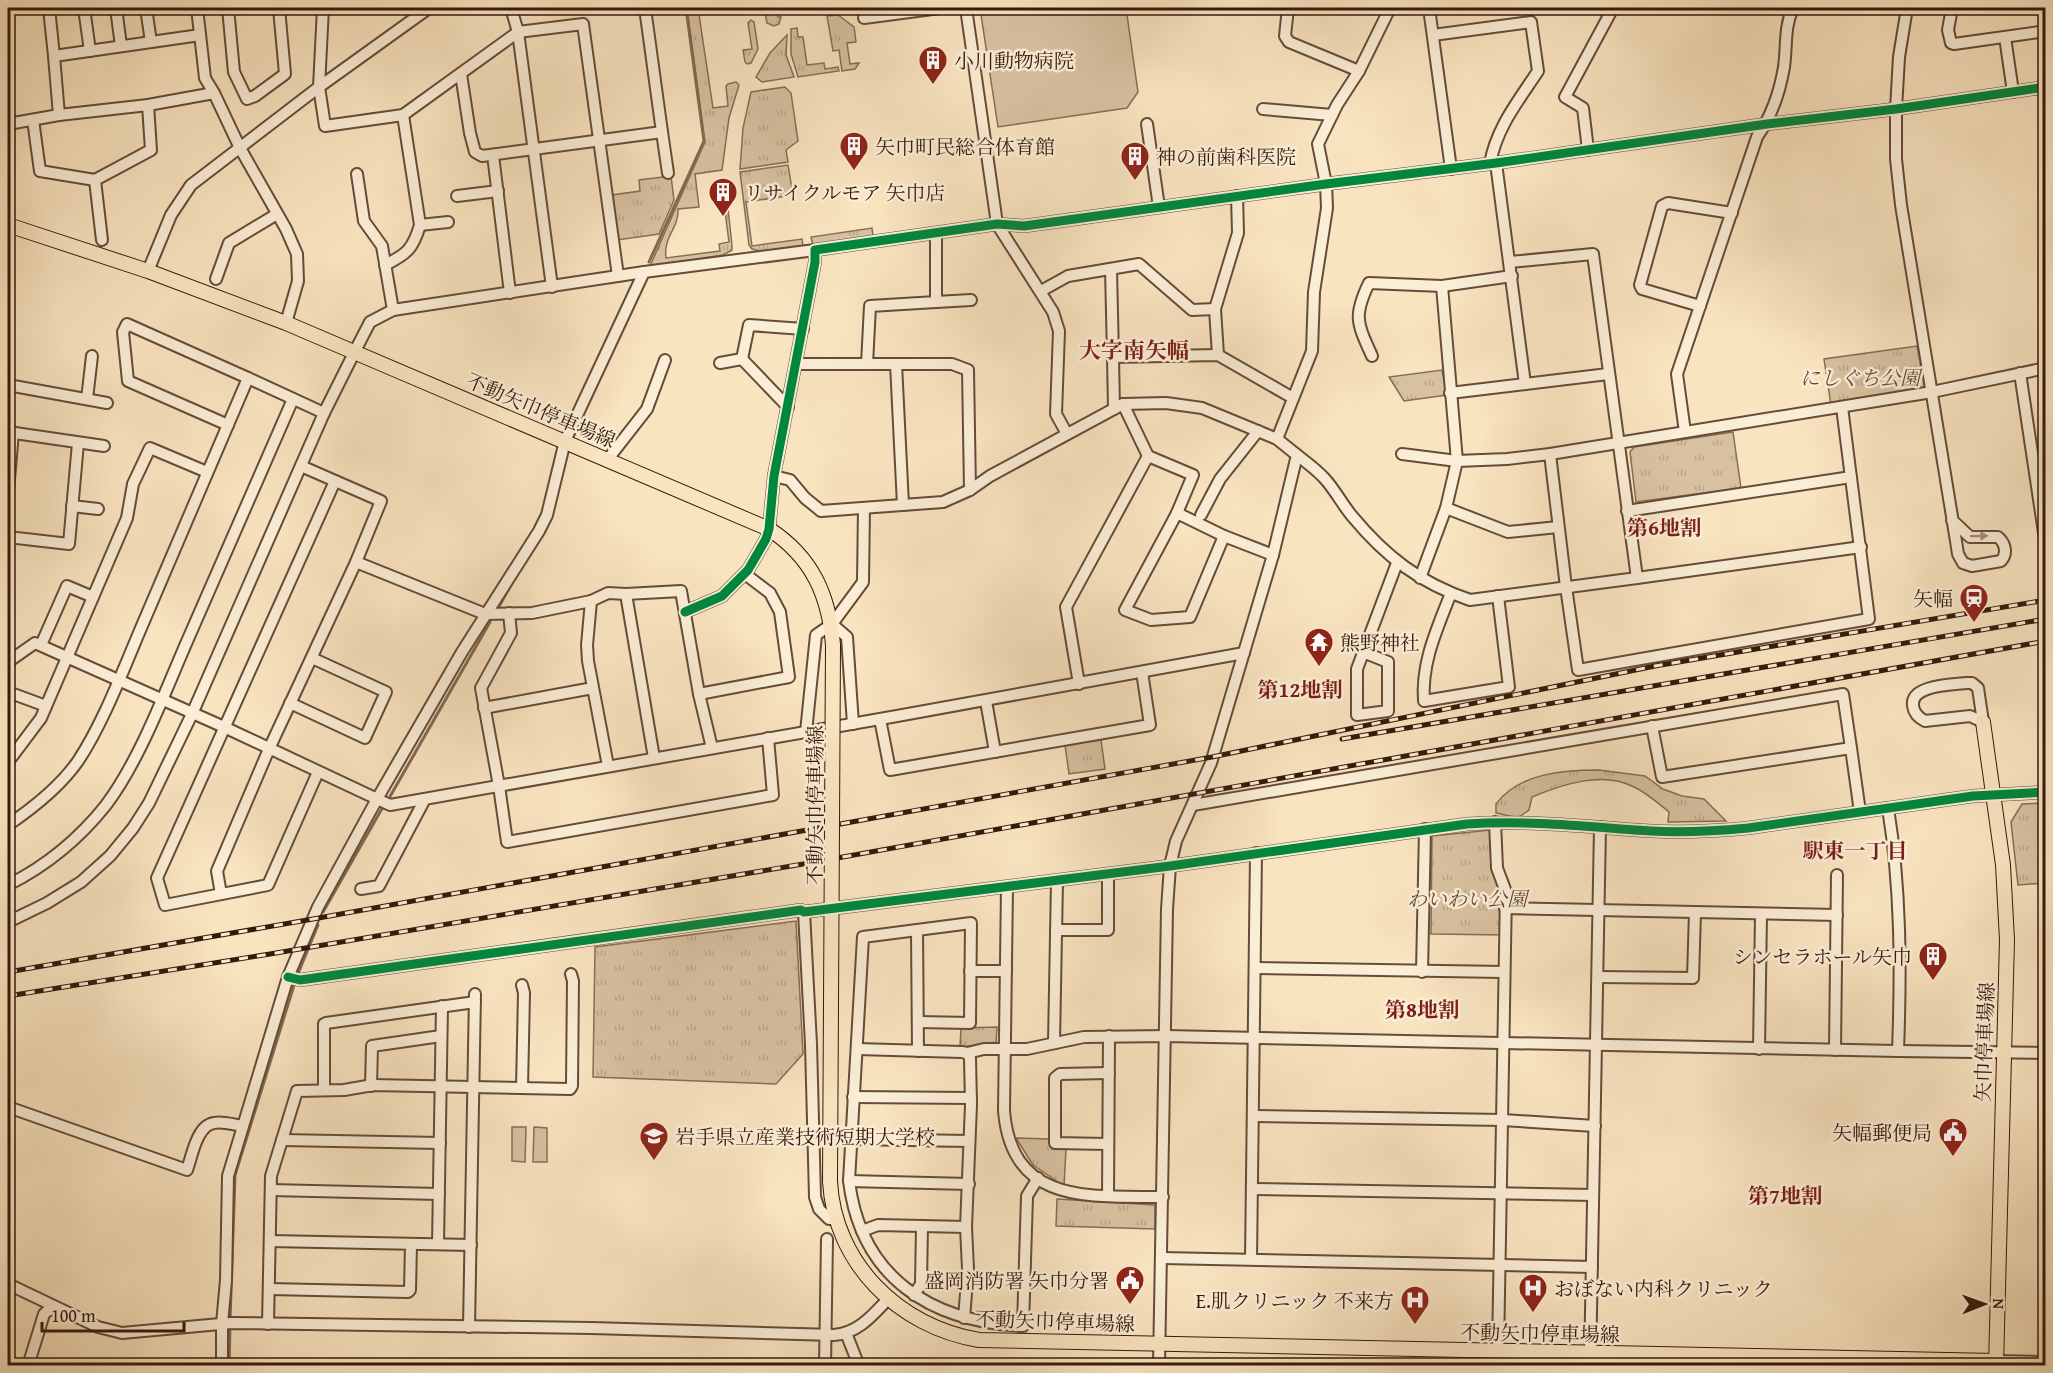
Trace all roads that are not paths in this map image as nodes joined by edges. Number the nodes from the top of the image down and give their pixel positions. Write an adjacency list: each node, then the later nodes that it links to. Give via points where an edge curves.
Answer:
1 (49, 8): 30 (street)
2 (84, 8): 29 (street)
3 (116, 8): 28 (street)
4 (146, 8): 27 (street)
5 (197, 8): 24 (street)
6 (228, 8): 7 (street, via 234,72 248,99 285,74)
7 (279, 8)
8 (323, 8): 33 (street)
9 (429, 8): 33 (street)
10 (511, 8): 23 (street)
11 (645, 8): 47 (street)
12 (940, 8): 21 (street)
13 (966, 8): 66 (street)
14 (1288, 8): 31 (street, via 1285,36 1289,42)
15 (1390, 8): 31 (street)
16 (1429, 8): 25 (street)
17 (1613, 8): 50 (street, via 1565,97 1583,108)
18 (1793, 8): 46 (street, via 1786,22 1784,68)
19 (1907, 8): 39 (street)
20 (1952, 8): 26 (street, via 1948,30 1951,43)
21 (864, 18)
22 (2046, 31): 26 (street)
23 (518, 32): 32 (street); 48 (street, via 583,24); 51 (street)
24 (200, 35): 27 (street); 36 (street, via 205,78)
25 (1433, 35): 53 (street, via 1531,22 1538,71 1502,126 1493,146); 54 (street)
26 (2005, 37): 35 (street)
27 (151, 42): 28 (street)
28 (121, 46): 29 (street)
29 (90, 51): 30 (street)
30 (54, 56): 40 (street)
31 (1359, 71): 42 (street)
32 (461, 74): 41 (street); 52 (street, via 475,152)
33 (319, 87): 41 (street, via 325,126); 49 (street)
34 (2046, 87): 35 (street)
35 (2013, 92): 39 (street)
36 (214, 93): 37 (street); 49 (street)
37 (148, 105): 40 (street); 57 (street, via 151,150)
38 (1263, 109): 42 (street)
39 (1896, 109): 46 (street); 108 (street, via 1900,194)
40 (59, 115): 43 (street)
41 (404, 115): 68 (street)
42 (1332, 115): 58 (street, via 1318,144)
43 (33, 120): 44 (street); 57 (street, via 40,171)
44 (8, 124)
45 (1148, 124): 62 (street)
46 (1767, 124): 50 (street); 63 (street, via 1757,137)
47 (662, 132): 48 (street); 55 (street)
48 (599, 142): 51 (street); 77 (street)
49 (240, 148): 64 (street); 75 (street, via 192,185 171,215)
50 (1588, 150): 53 (street)
51 (534, 151): 52 (street); 81 (street)
52 (493, 155): 59 (street)
53 (1493, 164): 54 (street); 72 (street)
54 (1451, 169): 58 (street)
55 (668, 173)
56 (357, 174): 73 (street, via 364,221 382,246)
57 (95, 180): 70 (street)
58 (1326, 184): 61 (street); 110 (street, via 1327,208 1314,292 1312,351)
59 (498, 190): 60 (street); 83 (street)
60 (457, 196)
61 (1237, 196): 62 (street); 87 (street, via 1238,233)
62 (1159, 207): 66 (street, via 1024,226)
63 (1732, 213): 86 (street); 86 (street, via 1668,203 1662,206 1640,285 1642,289)
64 (277, 214): 79 (street, via 229,243); 89 (street, via 297,254 298,281)
65 (448, 222): 68 (street)
66 (997, 224): 69 (street); 82 (street)
67 (8, 225): 75 (main road, 不動矢巾停車場線)
68 (420, 225): 73 (street, via 415,242 404,256)
69 (936, 234): 71 (street); 85 (street)
70 (102, 240)
71 (815, 250): 76 (street); 90 (street)
72 (1510, 262): 78 (street); 104 (street, via 1593,254)
73 (385, 265): 88 (street)
74 (1111, 269): 82 (street, via 1068,276); 87 (street, via 1139,264 1192,310); 95 (street)
75 (148, 271): 89 (main road, 不動矢巾停車場線)
76 (644, 272): 77 (street); 124 (street)
77 (618, 276): 81 (street)
78 (1512, 276): 80 (street); 106 (street)
79 (216, 279)
80 (1442, 286): 94 (street, via 1370,283 1359,304 1359,323); 109 (street)
81 (552, 287): 83 (street)
82 (1041, 291): 122 (street, via 1059,331 1056,414)
83 (510, 293): 88 (street)
84 (971, 300): 85 (street)
85 (936, 302): 100 (street, via 870,306)
86 (1700, 306): 121 (street, via 1677,374)
87 (1215, 309): 92 (street)
88 (393, 310): 91 (street, via 370,322)
89 (286, 324): 91 (main road, 不動矢巾停車場線)
90 (803, 329): 96 (street, via 749,325); 99 (street)
91 (354, 353): 117 (street); 124 (main road, 不動矢巾停車場線)
92 (1218, 355): 95 (street); 110 (street)
93 (92, 356): 111 (street)
94 (1372, 356)
95 (1113, 357): 114 (street)
96 (742, 359): 98 (street); 116 (street)
97 (665, 360): 132 (street, via 647,409)
98 (720, 363)
99 (797, 364): 100 (street); 116 (street)
100 (867, 364): 101 (street)
101 (896, 364): 139 (street, via 952,364 968,370); 141 (street)
102 (2046, 368): 103 (street)
103 (2020, 373): 108 (street); 154 (street)
104 (1608, 374): 106 (street); 125 (street)
105 (248, 378): 112 (street); 118 (street); 118 (street, via 127,324 123,332 128,381)
106 (1525, 384): 109 (street)
107 (8, 385): 111 (street)
108 (1932, 392): 115 (street); 149 (street)
109 (1450, 393): 133 (street)
110 (1293, 398): 123 (street)
111 (87, 399): 113 (street)
112 (293, 399): 117 (street); 183 (street)
113 (107, 403)
114 (1118, 407): 119 (street, via 1166,403 1203,408); 122 (street); 131 (street)
115 (1842, 407): 121 (street); 137 (street)
116 (788, 408): 136 (street)
117 (324, 413): 134 (street)
118 (228, 425): 135 (street)
119 (1258, 431): 123 (street); 148 (street, via 1220,479)
120 (10, 432): 126 (street); 140 (street)
121 (1685, 432): 125 (street)
122 (1067, 434): 139 (street)
123 (1277, 439): 130 (street)
124 (566, 441): 132 (main road, 不動矢巾停車場線); 169 (street, via 547,515)
125 (1617, 442): 129 (street); 146 (street)
126 (78, 443): 127 (street); 142 (street)
127 (104, 446)
128 (1402, 454): 133 (street)
129 (1550, 454): 133 (street); 150 (street)
130 (1297, 455): 156 (street); 158 (street, via 1324,477 1351,515)
131 (1148, 456): 147 (street, via 1193,475); 179 (street, via 1066,607)
132 (608, 459): 151 (main road, 不動矢巾停車場線)
133 (1457, 461): 145 (street)
134 (301, 466): 138 (street); 188 (street)
135 (207, 472): 166 (street, via 150,448 133,484 127,518); 178 (street)
136 (774, 476): 144 (street, via 790,480 821,511); 151 (street)
137 (1851, 477): 146 (street); 155 (street)
138 (335, 481): 157 (street, via 381,501); 193 (street)
139 (970, 490): 141 (street, via 943,502)
140 (8, 492)
141 (903, 505): 144 (street)
142 (72, 506): 143 (street); 153 (street, via 69,544)
143 (98, 508)
144 (864, 508): 170 (street, via 863,582)
145 (1446, 508): 150 (street, via 1508,532); 160 (street)
146 (1627, 511): 161 (street)
147 (1177, 513): 152 (street); 152 (street, via 1125,610 1151,620 1190,617)
148 (1202, 514)
149 (1952, 519): 149 (street, one-way to 149, via 1970,537 1998,537 2003,541 2004,558 1972,566 1963,563)
150 (1558, 527): 162 (street)
151 (769, 529): 159 (street); 170 (main road, 不動矢巾停車場線, via 803,558 819,586)
152 (1224, 536): 156 (street)
153 (8, 537)
154 (2046, 546)
155 (1861, 547): 161 (street); 162 (street, via 1869,619 1578,670)
156 (1273, 555): 173 (street)
157 (356, 562): 169 (street); 175 (street)
158 (1397, 563): 160 (street); 172 (street)
159 (745, 574): 168 (street, via 722,596); 182 (street, via 770,593 780,612 789,677)
160 (1420, 578): 163 (street)
161 (1637, 578): 162 (street)
162 (1566, 587): 165 (street)
163 (1451, 593): 165 (street, via 1470,600); 165 (street, via 1431,643 1422,682 1424,701 1509,687)
164 (626, 594): 167 (street, via 608,593); 168 (street, via 681,591); 200 (street)
165 (1498, 596)
166 (93, 597): 171 (street, via 67,586); 174 (street)
167 (591, 601): 169 (street, via 532,613); 180 (street, via 587,645)
168 (685, 612): 182 (street)
169 (496, 613): 187 (street, via 511,633 481,688); 208 (street)
170 (831, 624): 191 (street, via 847,637); 194 (street, via 816,634); 289 (main road, 不動矢巾停車場線, bridge, via 830,1181)
171 (41, 645): 174 (street); 176 (street, via 35,643)
172 (1363, 652): 172 (street, via 1357,669 1356,715 1388,711 1388,662)
173 (1244, 653): 177 (street); 209 (street, via 1211,763)
174 (67, 657): 178 (street); 186 (street)
175 (312, 657): 185 (street); 185 (street, via 386,692 365,738)
176 (8, 662)
177 (1142, 672): 179 (street); 199 (street, via 1150,725)
178 (119, 679): 183 (street); 213 (street, via 77,763 31,810)
179 (1079, 684): 184 (street)
180 (593, 688): 187 (street); 202 (street)
181 (8, 692): 186 (street)
182 (699, 694): 196 (street)
183 (162, 700): 188 (street); 221 (street, via 130,767 107,804 81,835 48,862)
184 (986, 700): 189 (street); 199 (street)
185 (290, 703): 198 (street)
186 (46, 706): 201 (street)
187 (484, 708): 204 (street)
188 (192, 714): 193 (street); 231 (street, via 149,803 110,856 81,882)
189 (880, 719): 191 (street); 199 (street, via 890,770)
190 (1983, 722): 190 (street, via 1970,716 1925,721 1913,708 1913,700 1926,689 1972,683 1978,688); 206 (main road, 矢巾停車場線)
191 (853, 724): 194 (street)
192 (1652, 726): 197 (street, via 1662,777); 197 (street, via 1843,694); 209 (street)
193 (224, 727): 198 (street); 224 (street, via 157,878 165,905)
194 (806, 732): 195 (street)
195 (768, 738): 196 (street); 204 (street, via 773,795 507,842)
196 (712, 748): 200 (street)
197 (1851, 748): 211 (street)
198 (269, 749): 203 (street); 224 (street, via 217,871)
199 (995, 752)
200 (654, 758): 202 (street)
201 (8, 762)
202 (608, 766): 204 (street)
203 (318, 772): 208 (street); 224 (street, via 268,885)
204 (499, 786): 207 (street)
205 (2046, 792): 206 (street)
206 (1994, 794): 210 (street); 257 (main road, 矢巾停車場線, via 2007,940)
207 (425, 799): 208 (street); 223 (street, via 379,886)
208 (383, 802): 241 (street, via 318,907)
209 (1193, 805): 217 (street, via 1176,841)
210 (1888, 808): 211 (street); 258 (street, via 1898,904)
211 (1860, 812): 214 (street, via 1720,830)
212 (1496, 822): 214 (street); 215 (street); 225 (street, via 1497,868 1506,892)
213 (8, 825)
214 (1600, 827): 226 (street)
215 (1425, 829): 216 (street); 237 (street)
216 (1256, 853): 217 (street); 234 (street)
217 (1170, 866): 218 (street); 247 (street)
218 (1108, 874): 220 (street); 233 (street, via 1108,930)
219 (1837, 874): 230 (street)
220 (1057, 881): 222 (street); 233 (street)
221 (8, 885)
222 (1007, 887): 227 (street); 236 (street)
223 (361, 889)
224 (221, 894)
225 (1505, 908): 226 (street); 238 (street)
226 (1599, 911): 228 (street); 240 (street)
227 (804, 912): 241 (street); 289 (street, via 815,1197 819,1209 829,1219)
228 (1695, 912): 229 (street); 240 (street, via 1693,978)
229 (1761, 914): 230 (street); 252 (street)
230 (1837, 915): 255 (street)
231 (8, 922)
232 (917, 930): 235 (street, via 971,923); 244 (street); 253 (street, via 863,937)
233 (1056, 930): 249 (street)
234 (1256, 968): 237 (street); 248 (street)
235 (970, 971): 236 (street); 244 (street, via 970,1023)
236 (1006, 971): 254 (street)
237 (1422, 972): 238 (street)
238 (1504, 972): 250 (street)
239 (571, 974): 265 (street, via 572,1086)
240 (1598, 977): 251 (street)
241 (294, 978): 272 (street)
242 (522, 985): 265 (street)
243 (442, 1006): 245 (street); 264 (street, via 475,998); 266 (street, via 324,1024)
244 (918, 1022): 256 (street)
245 (441, 1036): 262 (street, via 372,1046); 263 (street)
246 (1109, 1036): 247 (street); 249 (street); 261 (street)
247 (1166, 1036): 248 (street); 288 (street)
248 (1255, 1039): 250 (street); 270 (street)
249 (1054, 1043): 254 (street)
250 (1504, 1044): 251 (street); 271 (street)
251 (1597, 1045): 252 (street); 273 (street)
252 (1759, 1048): 255 (street)
253 (857, 1049): 256 (street); 267 (street)
254 (1005, 1049): 259 (street); 279 (street, via 1005,1127 1017,1156)
255 (1835, 1050): 258 (street)
256 (918, 1051): 259 (street)
257 (2004, 1051): 258 (street); 260 (street); 317 (main road, 矢巾停車場線)
258 (1898, 1052)
259 (967, 1053): 268 (street)
260 (2046, 1053)
261 (1109, 1073): 278 (street); 278 (street, via 1060,1074 1056,1078 1054,1143)
262 (371, 1086): 263 (street); 266 (street)
263 (441, 1087): 264 (street); 277 (street)
264 (473, 1087): 265 (street); 297 (street)
265 (522, 1088)
266 (324, 1090): 275 (street, via 297,1091)
267 (853, 1097): 268 (street); 274 (street)
268 (971, 1098): 276 (street)
269 (8, 1107): 272 (street, via 187,1170 201,1131 207,1125 216,1122)
270 (1253, 1116): 271 (street); 282 (street)
271 (1503, 1120): 273 (street); 284 (street)
272 (243, 1126): 308 (street, via 228,1176)
273 (1595, 1126): 286 (street)
274 (850, 1139): 276 (street); 280 (street)
275 (282, 1140): 277 (street); 283 (street)
276 (968, 1141): 281 (street)
277 (440, 1143): 285 (street)
278 (1108, 1144): 287 (street)
279 (1038, 1178): 287 (street, via 1065,1192); 307 (street, via 1027,1196 1023,1326)
280 (849, 1181): 281 (street); 292 (street)
281 (969, 1184): 291 (street)
282 (1252, 1189): 284 (street); 299 (street)
283 (270, 1190): 285 (street); 294 (street)
284 (1501, 1193): 286 (street); 300 (street)
285 (439, 1194): 296 (street)
286 (1593, 1195): 301 (street)
287 (1108, 1196): 288 (street)
288 (1163, 1197): 298 (street)
289 (837, 1219): 305 (main road, 不動矢巾停車場線, via 858,1264)
290 (922, 1226): 291 (street); 292 (street, via 878,1225); 304 (street, via 921,1284)
291 (966, 1227): 307 (street)
292 (862, 1231): 304 (street, via 884,1267)
293 (827, 1239): 312 (street)
294 (270, 1241): 295 (street); 303 (street)
295 (411, 1244): 296 (street); 303 (street, via 408,1292)
296 (438, 1244): 297 (street)
297 (471, 1245): 310 (street)
298 (1162, 1258): 299 (street); 313 (street)
299 (1251, 1259): 300 (street)
300 (1499, 1265): 301 (street); 314 (street)
301 (1592, 1267): 315 (street)
302 (8, 1284): 306 (street)
303 (269, 1289): 309 (street)
304 (914, 1295): 307 (street)
305 (888, 1299): 311 (street, via 862,1325); 313 (main road, 不動矢巾停車場線, via 930,1326 968,1338)
306 (53, 1306): 308 (street, via 98,1327 122,1333); 318 (street, via 44,1314)
307 (964, 1318)
308 (226, 1323): 309 (street); 319 (street)
309 (268, 1324): 310 (street)
310 (469, 1327): 312 (street)
311 (846, 1333): 312 (street); 321 (street)
312 (825, 1335): 320 (street)
313 (1160, 1345): 314 (main road, 不動矢巾停車場線); 322 (street)
314 (1498, 1351): 315 (main road, 不動矢巾停車場線)
315 (1590, 1360): 317 (main road, 不動矢巾停車場線)
316 (2046, 1362): 317 (street)
317 (1996, 1363)
318 (28, 1365)
319 (222, 1365)
320 (825, 1365)
321 (858, 1365)
322 (1159, 1365)

